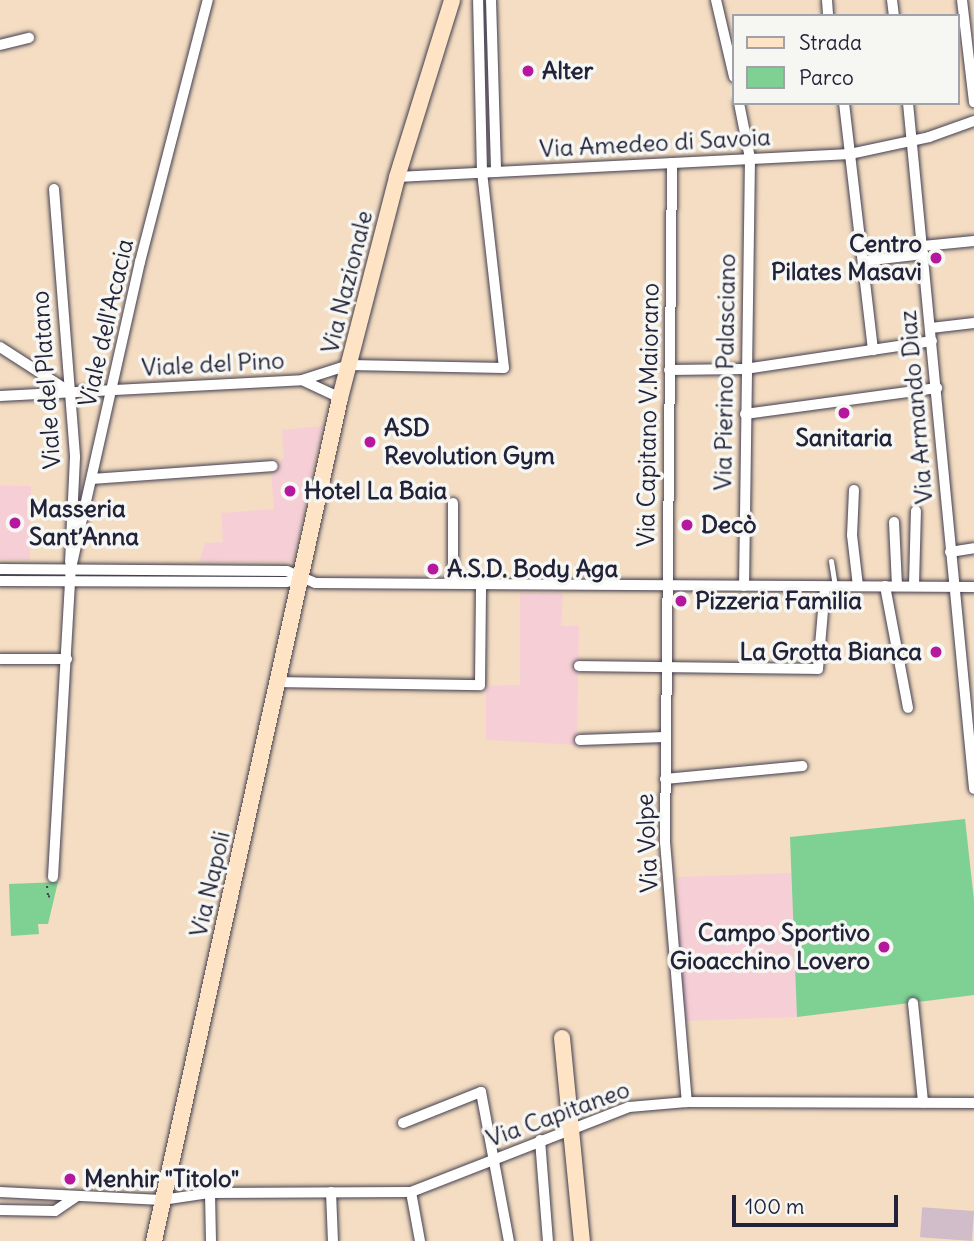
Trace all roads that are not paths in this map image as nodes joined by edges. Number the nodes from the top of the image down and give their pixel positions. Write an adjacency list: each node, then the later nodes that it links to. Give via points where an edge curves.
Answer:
1 (208, 0): 37 (street, Viale dell'Acacia)
2 (452, 0): 21 (street, Via Nazionale)
3 (478, 0): 20 (street)
4 (491, 0): 19 (street)
5 (716, 0): 9 (street)
6 (962, 0): 10 (street)
7 (29, 38): 8 (street)
8 (0, 45)
9 (732, 68)
10 (974, 102)
11 (739, 105): 17 (street, Via Pierino Palasciano)
12 (844, 105): 16 (street)
13 (908, 105): 15 (street, Via Armando Diaz)
14 (974, 121): 15 (street, Via Amedeo di Savoia)
15 (913, 141): 16 (street, Via Amedeo di Savoia); 24 (street, Via Armando Diaz)
16 (850, 154): 17 (street, Via Amedeo di Savoia); 25 (street)
17 (750, 158): 18 (street, Via Amedeo di Savoia); 32 (street, Via Pierino Palasciano)
18 (672, 163): 19 (street, Via Amedeo di Savoia); 33 (street, Via Capitano V.Maiorano)
19 (496, 172): 20 (street, Via Amedeo di Savoia)
20 (482, 173): 21 (street, Via Amedeo di Savoia); 31 (street, Viale del Pino, via 504,368)
21 (397, 177): 31 (street, Via Nazionale)
22 (54, 189): 36 (street, Viale del Platano)
23 (974, 241): 24 (street)
24 (923, 250): 25 (street); 27 (street, Via Armando Diaz)
25 (863, 261): 30 (street)
26 (974, 323): 27 (street)
27 (931, 328): 28 (street, Via Armando Diaz)
28 (932, 341): 30 (street); 35 (street, Via Armando Diaz)
29 (0, 347): 36 (street)
30 (873, 350): 32 (street)
31 (349, 365): 34 (street, Viale del Pino); 39 (street, Via Nazionale)
32 (745, 369): 33 (street); 40 (street, Via Pierino Palasciano)
33 (670, 370): 59 (street, Via Capitano V.Maiorano)
34 (302, 380): 37 (street, Viale del Pino); 39 (street, Viale del Pino)
35 (937, 388): 40 (street); 48 (street, Via Armando Diaz)
36 (67, 390): 37 (street, Viale del Pino); 38 (street, Viale del Pino); 50 (street, Viale del Platano, via 75,457)
37 (112, 390): 42 (street, Viale dell'Acacia)
38 (0, 396)
39 (340, 398): 52 (street, Via Nazionale)
40 (745, 414): 60 (street, Via Pierino Palasciano)
41 (273, 466): 42 (street)
42 (93, 479): 50 (street, Viale dell'Acacia)
43 (854, 490): 61 (street, via 852,535)
44 (453, 503): 55 (street)
45 (916, 511): 58 (street)
46 (894, 522): 57 (street)
47 (974, 548): 48 (street)
48 (950, 552): 63 (street, Via Armando Diaz)
49 (831, 561): 64 (lane)
50 (71, 568): 51 (street); 52 (street, via 287,571); 54 (street, Viale dell'Acacia)
51 (0, 569)
52 (302, 579): 54 (street, via 286,583); 55 (street); 70 (street, Via Napoli)
53 (0, 581): 54 (street)
54 (71, 581): 67 (street, Viale dell'Acacia)
55 (453, 583): 56 (street)
56 (481, 583): 59 (street); 70 (street, via 480,685)
57 (897, 585): 58 (street); 62 (street)
58 (914, 585): 63 (street)
59 (667, 586): 60 (street); 69 (street, Via Capitano V.Maiorano)
60 (744, 586): 64 (street)
61 (859, 586): 62 (street); 64 (street)
62 (885, 586): 71 (street)
63 (952, 586): 65 (street); 76 (street, Via Armando Diaz)
64 (830, 587): 69 (street, via 821,667)
65 (974, 587)
66 (0, 659): 67 (street)
67 (67, 659): 77 (street, Viale dell'Acacia)
68 (579, 666): 69 (street)
69 (666, 666): 72 (street, Via Volpe)
70 (278, 682): 92 (street, Via Napoli)
71 (908, 708)
72 (665, 737): 73 (street); 75 (street, Via Volpe)
73 (580, 740)
74 (802, 766): 75 (street)
75 (665, 779): 80 (street, Via Volpe, via 665,842)
76 (974, 789)
77 (50, 881)
78 (913, 1003): 81 (street)
79 (562, 1038): 84 (street)
80 (687, 1102): 81 (street, Via Capitaneo); 84 (street, Via Capitaneo, via 629,1107)
81 (923, 1102): 82 (street, Via Capitaneo)
82 (974, 1103)
83 (403, 1123): 86 (street, via 481,1092)
84 (572, 1126): 85 (street, Via Capitaneo); 100 (street)
85 (540, 1140): 86 (street, Via Capitaneo); 99 (street)
86 (494, 1158): 89 (street, Via Capitaneo); 98 (street)
87 (0, 1192): 91 (street, Via Capitaneo)
88 (331, 1192): 89 (street, Via Capitaneo); 90 (street, Via Capitaneo); 96 (street)
89 (411, 1192): 97 (street)
90 (210, 1193): 92 (street, Via Capitaneo); 95 (street)
91 (77, 1196): 92 (street, Via Capitaneo); 93 (street, via 55,1211)
92 (162, 1200): 94 (street, Via Napoli)
93 (0, 1210)
94 (154, 1241)
95 (211, 1241)
96 (333, 1241)
97 (420, 1241)
98 (509, 1241)
99 (548, 1241)
100 (582, 1241)

